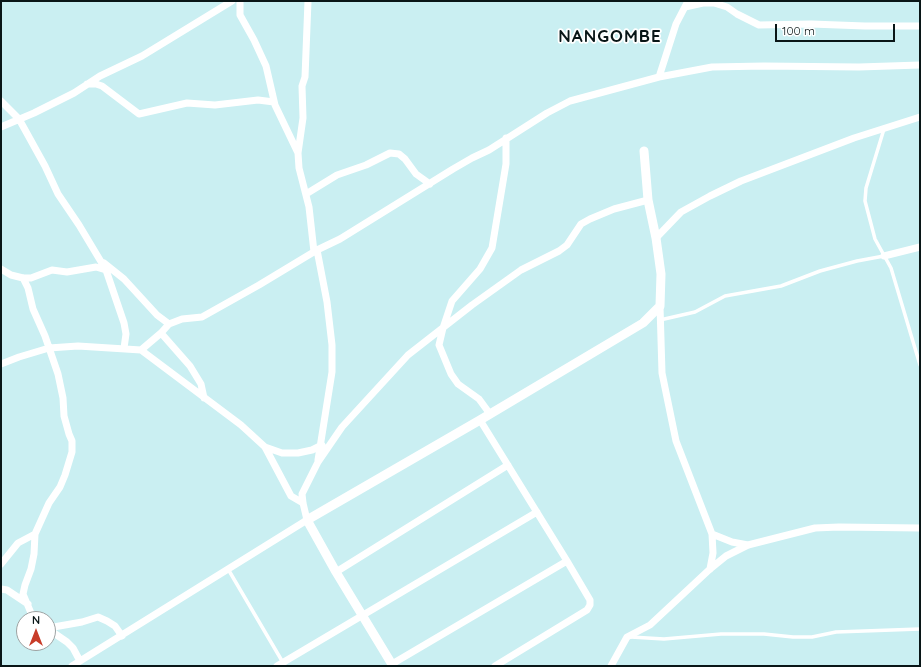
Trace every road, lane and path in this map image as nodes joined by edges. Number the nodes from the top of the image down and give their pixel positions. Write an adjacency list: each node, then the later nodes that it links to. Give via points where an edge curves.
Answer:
1 (232, 1): 7 (street, via 142,56)
2 (240, 1): 12 (street, via 240,15 266,66)
3 (308, 1): 19 (street, via 305,77 302,86 303,118)
4 (686, 4): 5 (street, via 714,3 759,24); 8 (street, via 676,24)
5 (920, 26)
6 (920, 65): 8 (street, via 712,67)
7 (100, 76): 9 (street); 10 (street)
8 (659, 77): 17 (street, via 570,101)
9 (87, 84): 10 (street); 14 (street)
10 (102, 86): 12 (street, via 139,114 187,102 215,105 258,100)
11 (1, 101): 14 (street)
12 (274, 102): 19 (street)
13 (920, 117): 16 (street)
14 (19, 119): 15 (street); 27 (street, via 58,194)
15 (1, 127)
16 (884, 129): 23 (street, via 741,181 681,212); 26 (lane, via 866,188 865,201 875,239)
17 (506, 138): 20 (street); 34 (street, via 506,164 492,248 480,269 452,301)
18 (644, 151): 22 (street)
19 (298, 153): 21 (street)
20 (430, 184): 21 (street, via 416,174 399,154 390,154 337,175); 25 (street, via 340,239)
21 (306, 194): 25 (street)
22 (648, 200): 23 (street); 34 (street, via 614,208 581,224 567,245 521,270)
23 (656, 238): 31 (street, via 661,274)
24 (920, 247): 26 (street)
25 (315, 251): 33 (street, via 202,317 182,319); 46 (street, via 327,302 332,345 332,372)
26 (884, 256): 32 (lane, via 820,271 781,286 725,296 694,312); 39 (lane, via 891,268)
27 (100, 259): 29 (street); 33 (street)
28 (1, 269): 30 (street)
29 (106, 270): 30 (street, via 96,267 67,272 52,270 31,278); 37 (street, via 124,323)
30 (23, 278): 36 (street)
31 (660, 306): 32 (street); 43 (street, via 644,323)
32 (660, 320): 55 (street, via 662,373 676,442)
33 (169, 324): 35 (street)
34 (443, 328): 43 (street, via 440,345 451,374 458,384 479,399); 45 (street, via 408,355)
35 (161, 334): 38 (street); 42 (street, via 190,366 201,384)
36 (49, 348): 37 (street); 40 (street); 54 (street, via 58,374 72,452 60,487 49,503)
37 (124, 348): 38 (street)
38 (141, 350): 42 (street)
39 (919, 358): 41 (lane)
40 (1, 364)
41 (920, 365)
42 (204, 398): 47 (street, via 241,425)
43 (490, 414): 44 (street)
44 (480, 420): 49 (street); 52 (street)
45 (332, 440): 46 (street); 48 (street)
46 (320, 446): 47 (street, via 298,453 282,453); 48 (street)
47 (265, 447): 50 (street, via 291,496)
48 (318, 462): 50 (street, via 302,494)
49 (508, 465): 51 (street); 61 (street)
50 (303, 503): 52 (street)
51 (537, 512): 57 (street); 65 (street)
52 (307, 520): 59 (street); 61 (street)
53 (920, 528): 56 (street, via 815,528)
54 (35, 534): 58 (street, via 18,543); 63 (street, via 33,561 24,594)
55 (712, 534): 56 (street); 60 (street, via 713,553)
56 (748, 545): 60 (street, via 726,556)
57 (567, 561): 73 (street); 75 (street, via 590,600 587,610)
58 (1, 564)
59 (228, 569): 69 (street); 72 (lane)
60 (710, 569): 70 (street, via 650,624)
61 (336, 572): 65 (street)
62 (1, 589): 63 (street, via 7,590)
63 (28, 604): 64 (street)
64 (32, 611)
65 (362, 616): 72 (street); 73 (street)
66 (56, 626): 69 (street, via 98,618 115,626)
67 (920, 629): 70 (lane, via 836,632 812,637 721,634 664,639)
68 (56, 634): 71 (street, via 73,648)
69 (122, 636): 71 (street)
70 (628, 637): 76 (street)
71 (80, 661): 74 (street)
72 (281, 665)
73 (393, 665)
74 (72, 666)
75 (495, 666)
76 (611, 666)

